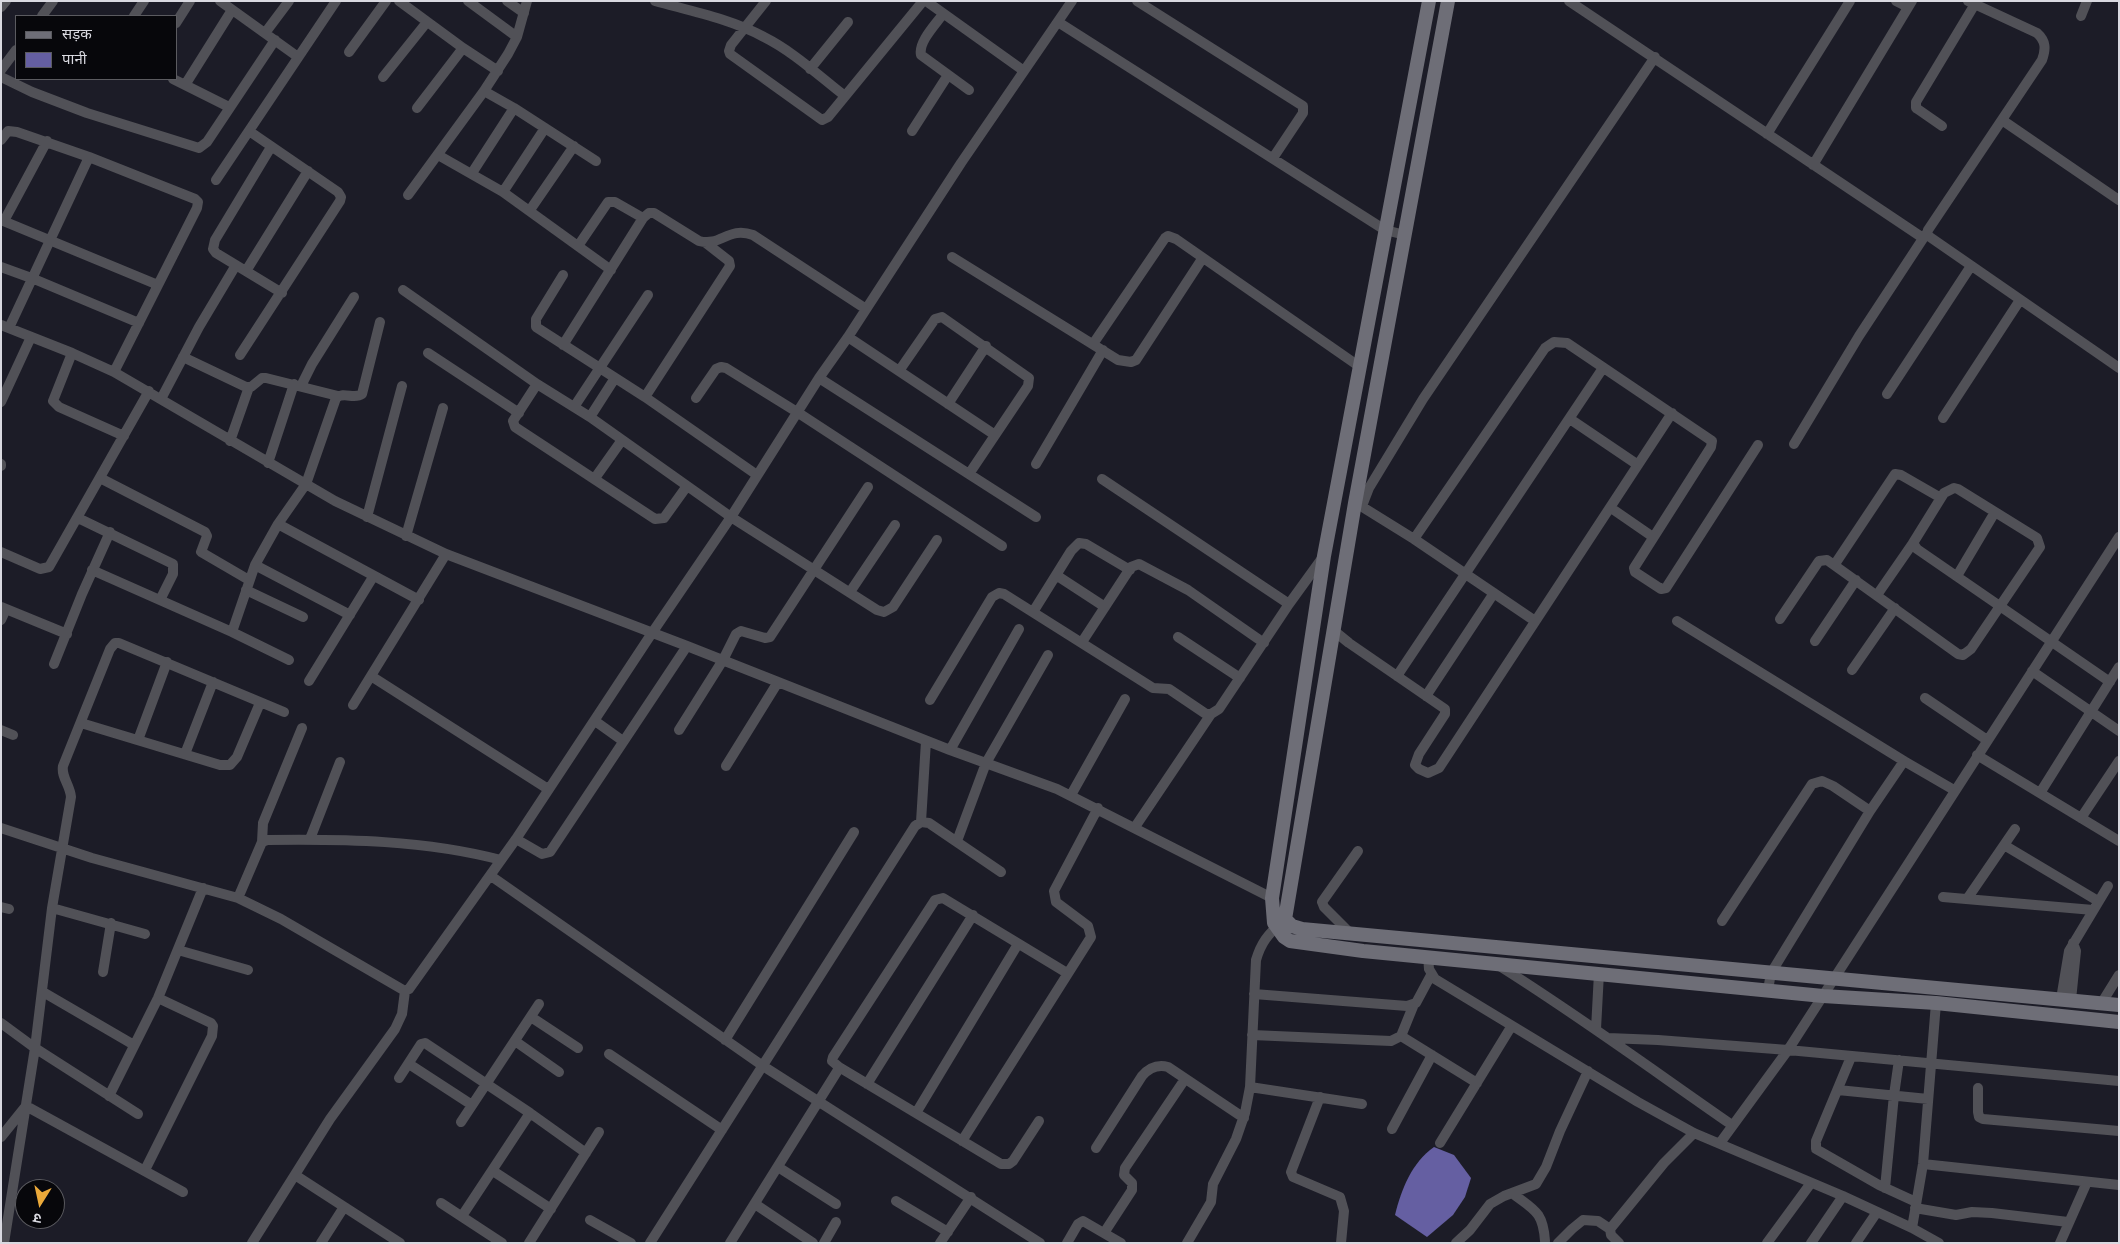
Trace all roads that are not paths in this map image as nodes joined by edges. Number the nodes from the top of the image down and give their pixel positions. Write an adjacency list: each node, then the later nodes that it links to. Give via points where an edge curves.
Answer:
1 (6, 1): 26 (street)
2 (53, 1): 30 (street)
3 (144, 1): 31 (street)
4 (190, 1): 33 (street)
5 (220, 1): 27 (street)
6 (289, 1): 38 (street)
7 (336, 1): 44 (street)
8 (386, 1): 43 (street)
9 (399, 1): 34 (street)
10 (468, 1): 39 (street)
11 (507, 1): 28 (street)
12 (527, 1): 28 (street)
13 (766, 1): 37 (street)
14 (925, 1): 29 (street); 57 (street)
15 (1072, 1): 36 (street)
16 (1137, 1): 73 (street, via 1300,103 1303,113)
17 (1429, 1): 85 (main road)
18 (1448, 1): 86 (main road)
19 (1569, 1): 45 (street)
20 (1850, 1): 66 (street)
21 (1896, 1): 25 (street)
22 (2087, 1): 32 (street)
23 (661, 2): 37 (street)
24 (1972, 3): 61 (street, via 2037,33 2045,45 2042,60); 62 (street, via 1916,102 1916,108)
25 (1910, 4): 75 (street)
26 (1, 8)
27 (232, 10): 38 (street); 54 (street)
28 (524, 13): 39 (street)
29 (943, 14): 49 (street); 50 (street, via 920,50 926,60)
30 (43, 15)
31 (135, 15)
32 (2081, 16)
33 (178, 20)
34 (427, 22): 41 (street); 52 (street)
35 (848, 22): 47 (street)
36 (1058, 22): 49 (street); 73 (street)
37 (745, 28): 47 (street, via 774,43); 57 (street, via 731,46 730,54 819,119 826,120)
38 (265, 34): 40 (street)
39 (517, 37): 48 (street)
40 (275, 40): 44 (street); 58 (street)
41 (463, 48): 48 (street); 59 (street)
42 (15, 51): 46 (street)
43 (349, 52)
44 (298, 56): 64 (street)
45 (1655, 57): 66 (street); 166 (street, via 1423,399)
46 (3, 63)
47 (810, 69): 57 (street)
48 (498, 71): 56 (street)
49 (1024, 71): 106 (street)
50 (948, 75): 55 (street); 65 (street)
51 (1, 77): 58 (street, via 72,108 193,148 207,142)
52 (383, 77)
53 (175, 80): 54 (street)
54 (185, 84): 58 (street)
55 (969, 90)
56 (484, 91): 60 (street); 71 (street)
57 (845, 96)
58 (229, 107)
59 (417, 108)
60 (514, 108): 63 (street); 77 (street)
61 (2002, 120): 81 (street); 87 (street)
62 (1942, 126)
63 (545, 128): 70 (street); 79 (street)
64 (249, 131): 69 (street); 78 (street)
65 (912, 131)
66 (1767, 134): 75 (street)
67 (1, 140): 68 (street, via 8,131 12,131)
68 (47, 141): 72 (street); 84 (street)
69 (271, 146): 76 (street); 93 (street, via 213,244 216,253)
70 (574, 146): 74 (street); 82 (street)
71 (438, 155): 77 (street); 80 (street)
72 (89, 157): 88 (street); 100 (street, via 198,202)
73 (1273, 158): 85 (street)
74 (596, 161)
75 (1813, 165): 87 (street)
76 (308, 171): 97 (street); 102 (street, via 341,197)
77 (472, 173): 79 (street)
78 (216, 180)
79 (503, 192): 82 (street)
80 (408, 195)
81 (2119, 200)
82 (530, 210): 90 (street)
83 (643, 218): 89 (street, via 654,213); 90 (street, via 615,202 608,202); 96 (street)
84 (3, 220): 88 (street)
85 (1385, 230): 86 (street); 120 (main road)
86 (1404, 235): 166 (main road)
87 (1925, 236): 94 (street); 152 (street, via 1859,336)
88 (50, 241): 99 (street); 100 (street)
89 (706, 243): 106 (street, via 737,232 753,235); 135 (street, via 729,261 730,266)
90 (578, 246): 96 (street)
91 (952, 257): 112 (street)
92 (1202, 259): 112 (street, via 1176,239 1165,238); 115 (street, via 1136,360 1125,362); 120 (street)
93 (236, 265): 97 (street); 119 (street)
94 (1971, 266): 105 (street); 133 (street)
95 (1, 267): 99 (street)
96 (611, 270): 113 (street)
97 (246, 271): 102 (street)
98 (563, 276): 113 (street, via 535,324)
99 (34, 279): 108 (street); 109 (street)
100 (158, 285): 108 (street)
101 (403, 290): 128 (street)
102 (282, 293): 118 (street)
103 (648, 295): 121 (street)
104 (354, 297): 129 (street)
105 (2020, 300): 123 (street); 146 (street)
106 (866, 309): 111 (street)
107 (380, 322): 134 (street, via 362,394 357,397)
108 (138, 323): 125 (street)
109 (5, 327): 110 (street)
110 (31, 337): 116 (street); 138 (street)
111 (848, 337): 124 (street); 127 (street)
112 (1093, 344): 115 (street)
113 (563, 345): 121 (street)
114 (986, 346): 124 (street, via 947,318 939,317); 139 (street); 148 (street, via 1029,378 1028,386)
115 (1102, 350): 155 (street)
116 (72, 353): 125 (street); 149 (street, via 53,401 59,407)
117 (428, 353): 143 (street)
118 (240, 355)
119 (183, 357): 131 (street); 137 (street)
120 (1360, 367): 175 (main road)
121 (600, 368): 126 (street); 140 (street)
122 (1603, 368): 144 (street); 147 (street); 181 (street, via 1566,343 1548,344)
123 (2119, 368)
124 (899, 371): 139 (street)
125 (114, 372): 132 (street)
126 (615, 378): 135 (street); 145 (street)
127 (818, 378): 142 (street); 157 (street)
128 (537, 384): 140 (street); 143 (street)
129 (297, 385): 131 (street, via 262,378); 134 (street); 154 (street)
130 (402, 386): 169 (street)
131 (249, 387): 150 (street)
132 (149, 392): 137 (street); 149 (street)
133 (1887, 394)
134 (338, 396): 162 (street)
135 (645, 397): 158 (street)
136 (696, 398): 142 (street, via 720,367)
137 (161, 399): 150 (street)
138 (1, 402)
139 (948, 404): 148 (street)
140 (574, 407): 145 (street)
141 (443, 408): 178 (street)
142 (798, 412): 158 (street); 184 (street)
143 (519, 413): 160 (street, via 513,423 515,427)
144 (1672, 413): 156 (street); 179 (street, via 1710,437 1712,444)
145 (590, 417): 151 (street)
146 (1943, 418)
147 (1570, 419): 156 (street); 193 (street)
148 (995, 435): 157 (street)
149 (124, 436): 159 (street)
150 (230, 440): 154 (street)
151 (622, 440): 160 (street); 163 (street)
152 (1794, 444)
153 (1758, 446): 179 (street, via 1663,589 1634,570)
154 (268, 462): 162 (street)
155 (1036, 464)
156 (1638, 465): 167 (street)
157 (969, 474): 171 (street)
158 (758, 475): 170 (street)
159 (100, 478): 172 (street); 198 (street, via 206,532 202,552)
160 (595, 478): 163 (street, via 660,520)
161 (1102, 479): 204 (street)
162 (306, 484): 169 (street); 173 (street)
163 (688, 486): 170 (street)
164 (868, 487): 191 (street)
165 (1941, 498): 168 (street, via 1949,490 1958,489); 183 (street); 189 (street, via 1895,474)
166 (1359, 504): 176 (main road); 181 (street)
167 (1611, 508): 179 (street); 214 (street)
168 (1995, 512): 195 (street); 205 (street, via 2037,538 2040,547)
169 (367, 517): 178 (street)
170 (731, 517): 191 (street); 219 (street)
171 (1036, 517)
172 (78, 518): 177 (street); 185 (street, via 54,560 44,569)
173 (278, 524): 188 (street); 196 (street)
174 (895, 526): 199 (street)
175 (1330, 526): 176 (main road); 187 (main road)
176 (1351, 529): 217 (main road)
177 (110, 532): 190 (street); 202 (street, via 173,564 173,574)
178 (406, 536): 186 (street)
179 (1653, 537)
180 (2119, 538): 225 (street)
181 (1414, 539): 193 (street)
182 (937, 540): 199 (street, via 889,610 878,610)
183 (1913, 543): 195 (street); 201 (street)
184 (1002, 546)
185 (1, 552)
186 (446, 554): 203 (street); 219 (street)
187 (1324, 556): 204 (street); 297 (main road)
188 (255, 564): 198 (street); 210 (street)
189 (1835, 564): 197 (street); 212 (street, via 1820,561)
190 (92, 570): 202 (street); 220 (street)
191 (813, 570): 199 (street); 229 (street, via 770,637 738,631)
192 (1130, 570): 194 (street, via 1079,543); 207 (street); 224 (street, via 1139,564 1156,572 1188,590)
193 (1466, 574): 200 (street); 236 (street)
194 (1056, 575): 207 (street); 209 (street)
195 (1957, 576): 205 (street)
196 (373, 577): 203 (street); 210 (street)
197 (1856, 580): 201 (street); 222 (street)
198 (248, 585): 211 (street); 218 (street)
199 (850, 592)
200 (1494, 593): 214 (street); 242 (street)
201 (1877, 595): 208 (street)
202 (160, 600): 218 (street)
203 (419, 600): 235 (street)
204 (1289, 604): 224 (street)
205 (2001, 605): 208 (street, via 1972,649 1963,655); 225 (street)
206 (4, 608): 213 (street); 220 (street)
207 (1105, 608): 223 (street)
208 (1895, 608): 233 (street)
209 (1033, 612): 223 (street); 245 (street, via 1004,594 995,595)
210 (350, 615): 238 (street)
211 (303, 617)
212 (1780, 619)
213 (1, 620)
214 (1535, 621): 242 (street, via 1445,761 1428,773 1416,768 1416,759 1446,712)
215 (1677, 621): 265 (street)
216 (1019, 629): 262 (street)
217 (1333, 630): 236 (street); 304 (main road)
218 (232, 632): 228 (street)
219 (652, 633): 226 (street); 251 (street)
220 (67, 634): 231 (street)
221 (1178, 637): 237 (street)
222 (1815, 641)
223 (1082, 642): 250 (street, via 1153,688 1169,689 1206,714)
224 (1264, 643): 237 (street)
225 (2051, 643): 234 (street); 241 (street)
226 (687, 646): 229 (street); 260 (street)
227 (1048, 654): 268 (street)
228 (289, 660)
229 (723, 660): 240 (street); 255 (street)
230 (167, 662): 239 (street); 252 (street, via 115,643); 258 (street)
231 (54, 664)
232 (2119, 668): 241 (street)
233 (1852, 670)
234 (2032, 671): 248 (street); 259 (street)
235 (371, 676): 247 (street); 270 (street)
236 (1398, 676): 242 (street)
237 (1240, 678): 250 (street, via 1219,709)
238 (310, 680)
239 (212, 682): 246 (street); 263 (street)
240 (778, 682): 261 (street); 269 (street)
241 (2110, 682): 248 (street)
242 (1426, 696)
243 (1925, 698): 259 (street)
244 (1125, 699): 273 (street)
245 (930, 700)
246 (260, 703): 249 (street); 263 (street, via 237,757 230,765)
247 (353, 705)
248 (2091, 711): 256 (street); 272 (street)
249 (284, 712)
250 (1211, 714): 278 (street)
251 (595, 721): 260 (street); 270 (street)
252 (81, 723): 258 (street); 288 (street, via 62,771 71,797)
253 (302, 728): 286 (street, via 263,823)
254 (1, 730): 257 (street)
255 (679, 730)
256 (2119, 730)
257 (13, 735)
258 (138, 740): 263 (street)
259 (1987, 740): 264 (street)
260 (623, 741): 282 (street, via 550,852 542,854)
261 (926, 741): 262 (street); 277 (street)
262 (950, 750): 268 (street)
263 (185, 754)
264 (1977, 755): 271 (street); 272 (street)
265 (1904, 761): 271 (street); 275 (street)
266 (2119, 761): 276 (street)
267 (340, 762): 283 (street)
268 (986, 763): 273 (street); 284 (street)
269 (726, 766)
270 (548, 789): 282 (street)
271 (1954, 790): 320 (street)
272 (2040, 793): 276 (street)
273 (1071, 795): 274 (street)
274 (1098, 808): 278 (street); 316 (street, via 1054,892 1056,902 1091,931 1090,941)
275 (1870, 811): 302 (street, via 1834,786 1822,781 1812,784); 315 (street)
276 (2081, 818): 285 (street)
277 (921, 822): 284 (street, via 929,823); 353 (street)
278 (1135, 827): 297 (street)
279 (1, 828): 288 (street)
280 (2015, 829): 287 (street)
281 (854, 832): 341 (street)
282 (516, 839): 290 (street)
283 (310, 840): 286 (street); 290 (street, via 413,845)
284 (957, 841): 291 (street)
285 (2119, 841)
286 (262, 842): 296 (street)
287 (2004, 845): 298 (street); 299 (street)
288 (62, 848): 294 (street); 300 (street)
289 (1358, 851): 305 (street, via 1322,902)
290 (501, 860): 292 (street)
291 (1001, 872)
292 (490, 876): 322 (street); 341 (street)
293 (2108, 886): 299 (street)
294 (204, 888): 296 (street); 309 (street)
295 (1943, 897): 298 (street)
296 (238, 898): 322 (street, via 281,919)
297 (1272, 898): 304 (main road, via 1274,923)
298 (1967, 899): 299 (street)
299 (2095, 906): 327 (street, via 2069,951)
300 (52, 908): 303 (street); 323 (street)
301 (972, 915): 307 (street); 354 (street, via 943,898 931,904 833,1057 832,1062); 362 (street)
302 (1722, 921)
303 (111, 923): 306 (street); 314 (street)
304 (1281, 923): 305 (main road); 310 (main road, via 1284,937 1296,943); 324 (street, via 1260,946)
305 (1350, 933): 308 (main road)
306 (145, 934)
307 (1018, 944): 316 (street); 375 (street)
308 (1513, 948): 312 (main road); 315 (main road)
309 (178, 950): 313 (street); 326 (street)
310 (1428, 956): 311 (main road); 318 (street)
311 (1493, 962): 312 (main road); 337 (street)
312 (1512, 964): 317 (main road)
313 (248, 970)
314 (103, 972)
315 (1771, 972): 320 (main road); 321 (street)
316 (1067, 973): 387 (street)
317 (1599, 973): 321 (main road); 337 (street)
318 (1431, 975): 330 (street); 336 (street)
319 (2119, 975): 331 (street)
320 (1835, 979): 325 (street); 327 (main road)
321 (1768, 990): 325 (main road)
322 (405, 991): 396 (street, via 402,1014 395,1030 330,1119)
323 (43, 992): 343 (street); 344 (street)
324 (1254, 994): 330 (street); 338 (street)
325 (1823, 996): 328 (main road); 346 (street)
326 (158, 998): 343 (street); 394 (street, via 211,1022 214,1030)
327 (2066, 1000): 331 (main road)
328 (1936, 1002): 334 (main road); 351 (street)
329 (539, 1004): 333 (street)
330 (1414, 1004): 339 (street)
331 (2101, 1004): 332 (main road)
332 (2119, 1005)
333 (530, 1017): 342 (street); 345 (street)
334 (2119, 1022)
335 (1, 1023): 344 (street)
336 (1511, 1027): 355 (street); 360 (street)
337 (1596, 1029): 340 (street)
338 (1252, 1035): 339 (street, via 1391,1041); 363 (street)
339 (1401, 1036): 348 (street)
340 (1608, 1038): 346 (street); 380 (street)
341 (726, 1040): 353 (street)
342 (515, 1041): 356 (street); 361 (street)
343 (134, 1044): 367 (street)
344 (35, 1048): 367 (street); 373 (street)
345 (578, 1048)
346 (1788, 1050): 349 (street); 380 (street)
347 (609, 1054): 382 (street)
348 (1432, 1055): 360 (street); 381 (street)
349 (1851, 1057): 350 (street); 365 (street)
350 (1900, 1060): 351 (street); 366 (street)
351 (1931, 1063): 359 (street); 369 (street)
352 (408, 1064): 357 (street); 361 (street, via 425,1043); 372 (street)
353 (763, 1066): 370 (street); 382 (street)
354 (839, 1067): 362 (street); 370 (street)
355 (1588, 1071): 385 (street); 402 (street, via 1541,1176 1536,1184)
356 (559, 1072)
357 (399, 1078)
358 (1186, 1079): 377 (street); 390 (street, via 1163,1066 1146,1071); 420 (street, via 1125,1168 1124,1175 1132,1183 1132,1190)
359 (2119, 1081)
360 (1477, 1083): 388 (street)
361 (486, 1084): 372 (street); 374 (street)
362 (867, 1084): 375 (street)
363 (1250, 1087): 368 (street); 377 (street)
364 (1978, 1088): 383 (street, via 1978,1112 1984,1119)
365 (1838, 1090): 366 (street); 400 (street, via 1816,1141 1816,1149)
366 (1894, 1095): 369 (street); 400 (street)
367 (110, 1096): 376 (street)
368 (1320, 1097): 371 (street); 439 (street, via 1291,1172 1293,1177 1340,1198 1344,1211)
369 (1928, 1099): 392 (street)
370 (819, 1102): 393 (street); 404 (street)
371 (1362, 1104)
372 (472, 1105): 379 (street)
373 (26, 1106): 386 (street); 394 (street); 423 (street)
374 (530, 1113): 391 (street); 395 (street)
375 (916, 1113): 387 (street)
376 (138, 1114)
377 (1244, 1118): 438 (street, via 1212,1184 1211,1202)
378 (1039, 1121): 387 (street, via 1013,1160 1005,1165)
379 (461, 1122)
380 (1732, 1125): 389 (street)
381 (1392, 1129)
382 (722, 1130): 430 (street)
383 (2119, 1131)
384 (598, 1132): 391 (street)
385 (1694, 1133): 389 (street); 418 (street, via 1664,1163)
386 (1, 1136)
387 (962, 1141)
388 (1440, 1143)
389 (1720, 1143): 398 (street)
390 (1096, 1148)
391 (586, 1153): 411 (street)
392 (1923, 1164): 397 (street); 409 (street)
393 (778, 1167): 407 (street); 408 (street)
394 (145, 1170): 401 (street)
395 (493, 1171): 411 (street); 413 (street)
396 (295, 1175): 410 (street); 424 (street)
397 (2087, 1182): 399 (street); 416 (street)
398 (1811, 1183): 403 (street); 422 (street)
399 (2119, 1185)
400 (1885, 1188): 409 (street)
401 (183, 1192)
402 (1512, 1193): 421 (street, via 1535,1211 1544,1223); 440 (street, via 1490,1204)
403 (1843, 1196): 412 (street); 443 (street)
404 (971, 1197): 419 (street); 435 (street)
405 (896, 1201): 419 (street)
406 (440, 1202): 413 (street)
407 (755, 1204): 431 (street); 432 (street)
408 (836, 1204)
409 (1916, 1205): 416 (street, via 1956,1214 1978,1212); 417 (street)
410 (344, 1207): 425 (street); 426 (street)
411 (551, 1209): 428 (street)
412 (1877, 1212): 417 (street); 444 (street)
413 (462, 1216): 427 (street)
414 (590, 1220): 429 (street)
415 (836, 1222): 433 (street)
416 (2068, 1222): 446 (street)
417 (1912, 1228): 445 (street)
418 (1610, 1230): 441 (street, via 1598,1221 1583,1220); 442 (street)
419 (948, 1232): 434 (street)
420 (1104, 1233): 436 (street, via 1085,1221 1080,1222); 437 (street)
421 (1544, 1242): 441 (street)
422 (1769, 1242)
423 (4, 1243)
424 (252, 1243)
425 (321, 1243)
426 (400, 1243)
427 (502, 1243)
428 (529, 1243)
429 (631, 1243)
430 (650, 1243)
431 (730, 1243)
432 (813, 1243)
433 (824, 1243)
434 (940, 1243)
435 (1040, 1243)
436 (1067, 1243)
437 (1121, 1243)
438 (1186, 1243)
439 (1341, 1243)
440 (1456, 1243)
441 (1558, 1243)
442 (1619, 1243)
443 (1810, 1243)
444 (1856, 1243)
445 (1939, 1243)
446 (2060, 1243)

